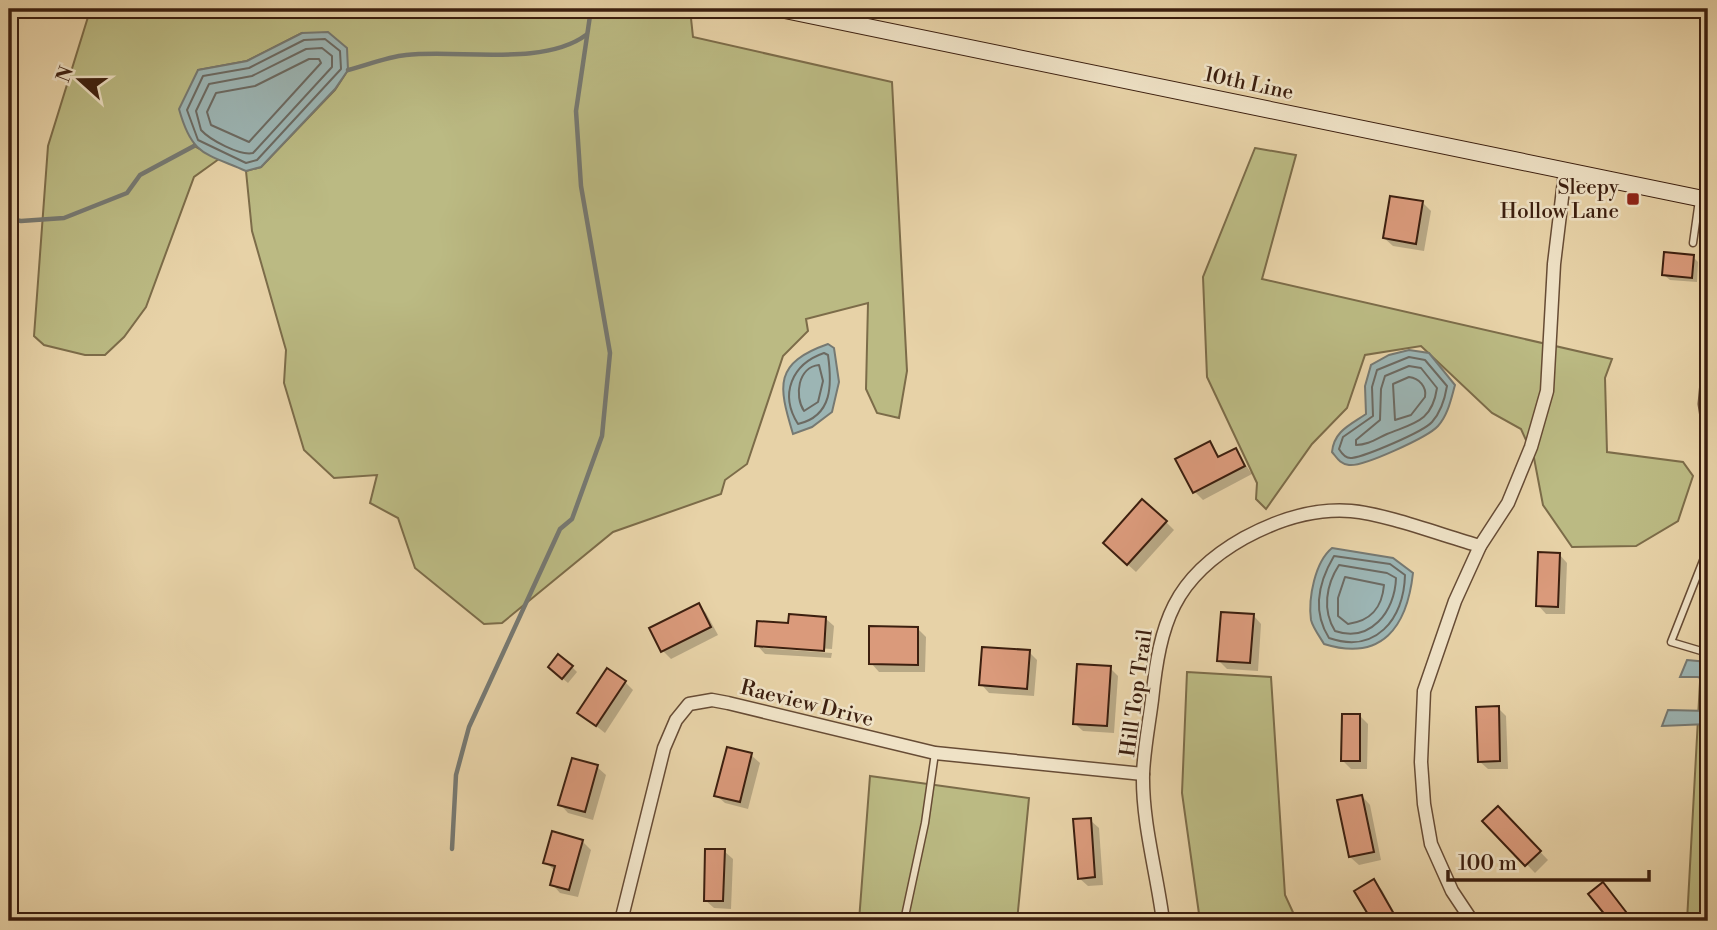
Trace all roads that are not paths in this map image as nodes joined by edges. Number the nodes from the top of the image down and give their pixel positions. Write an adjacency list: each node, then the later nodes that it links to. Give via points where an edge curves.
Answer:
1 (780, 9): 2 (main road, 10th Line)
2 (1565, 173): 3 (main road, 10th Line); 7 (street, via 1553,264 1547,391 1508,503)
3 (1704, 199): 4 (lane)
4 (1693, 243)
5 (1708, 342): 6 (lane, via 1703,404)
6 (1708, 444)
7 (1479, 546): 11 (street, Hill Top Trail, via 1353,511 1282,519 1219,552 1170,610 1157,650); 15 (street, via 1424,691 1421,721 1424,804 1431,844 1452,891)
8 (1708, 548): 9 (lane, via 1671,642)
9 (1708, 653)
10 (935, 754): 11 (street, Raeview Drive); 12 (street, Raeview Drive, via 728,702 689,704 664,748); 13 (lane)
11 (1143, 775): 14 (street, Hill Top Trail)
12 (621, 921)
13 (904, 921)
14 (1163, 921)
15 (1472, 921)

